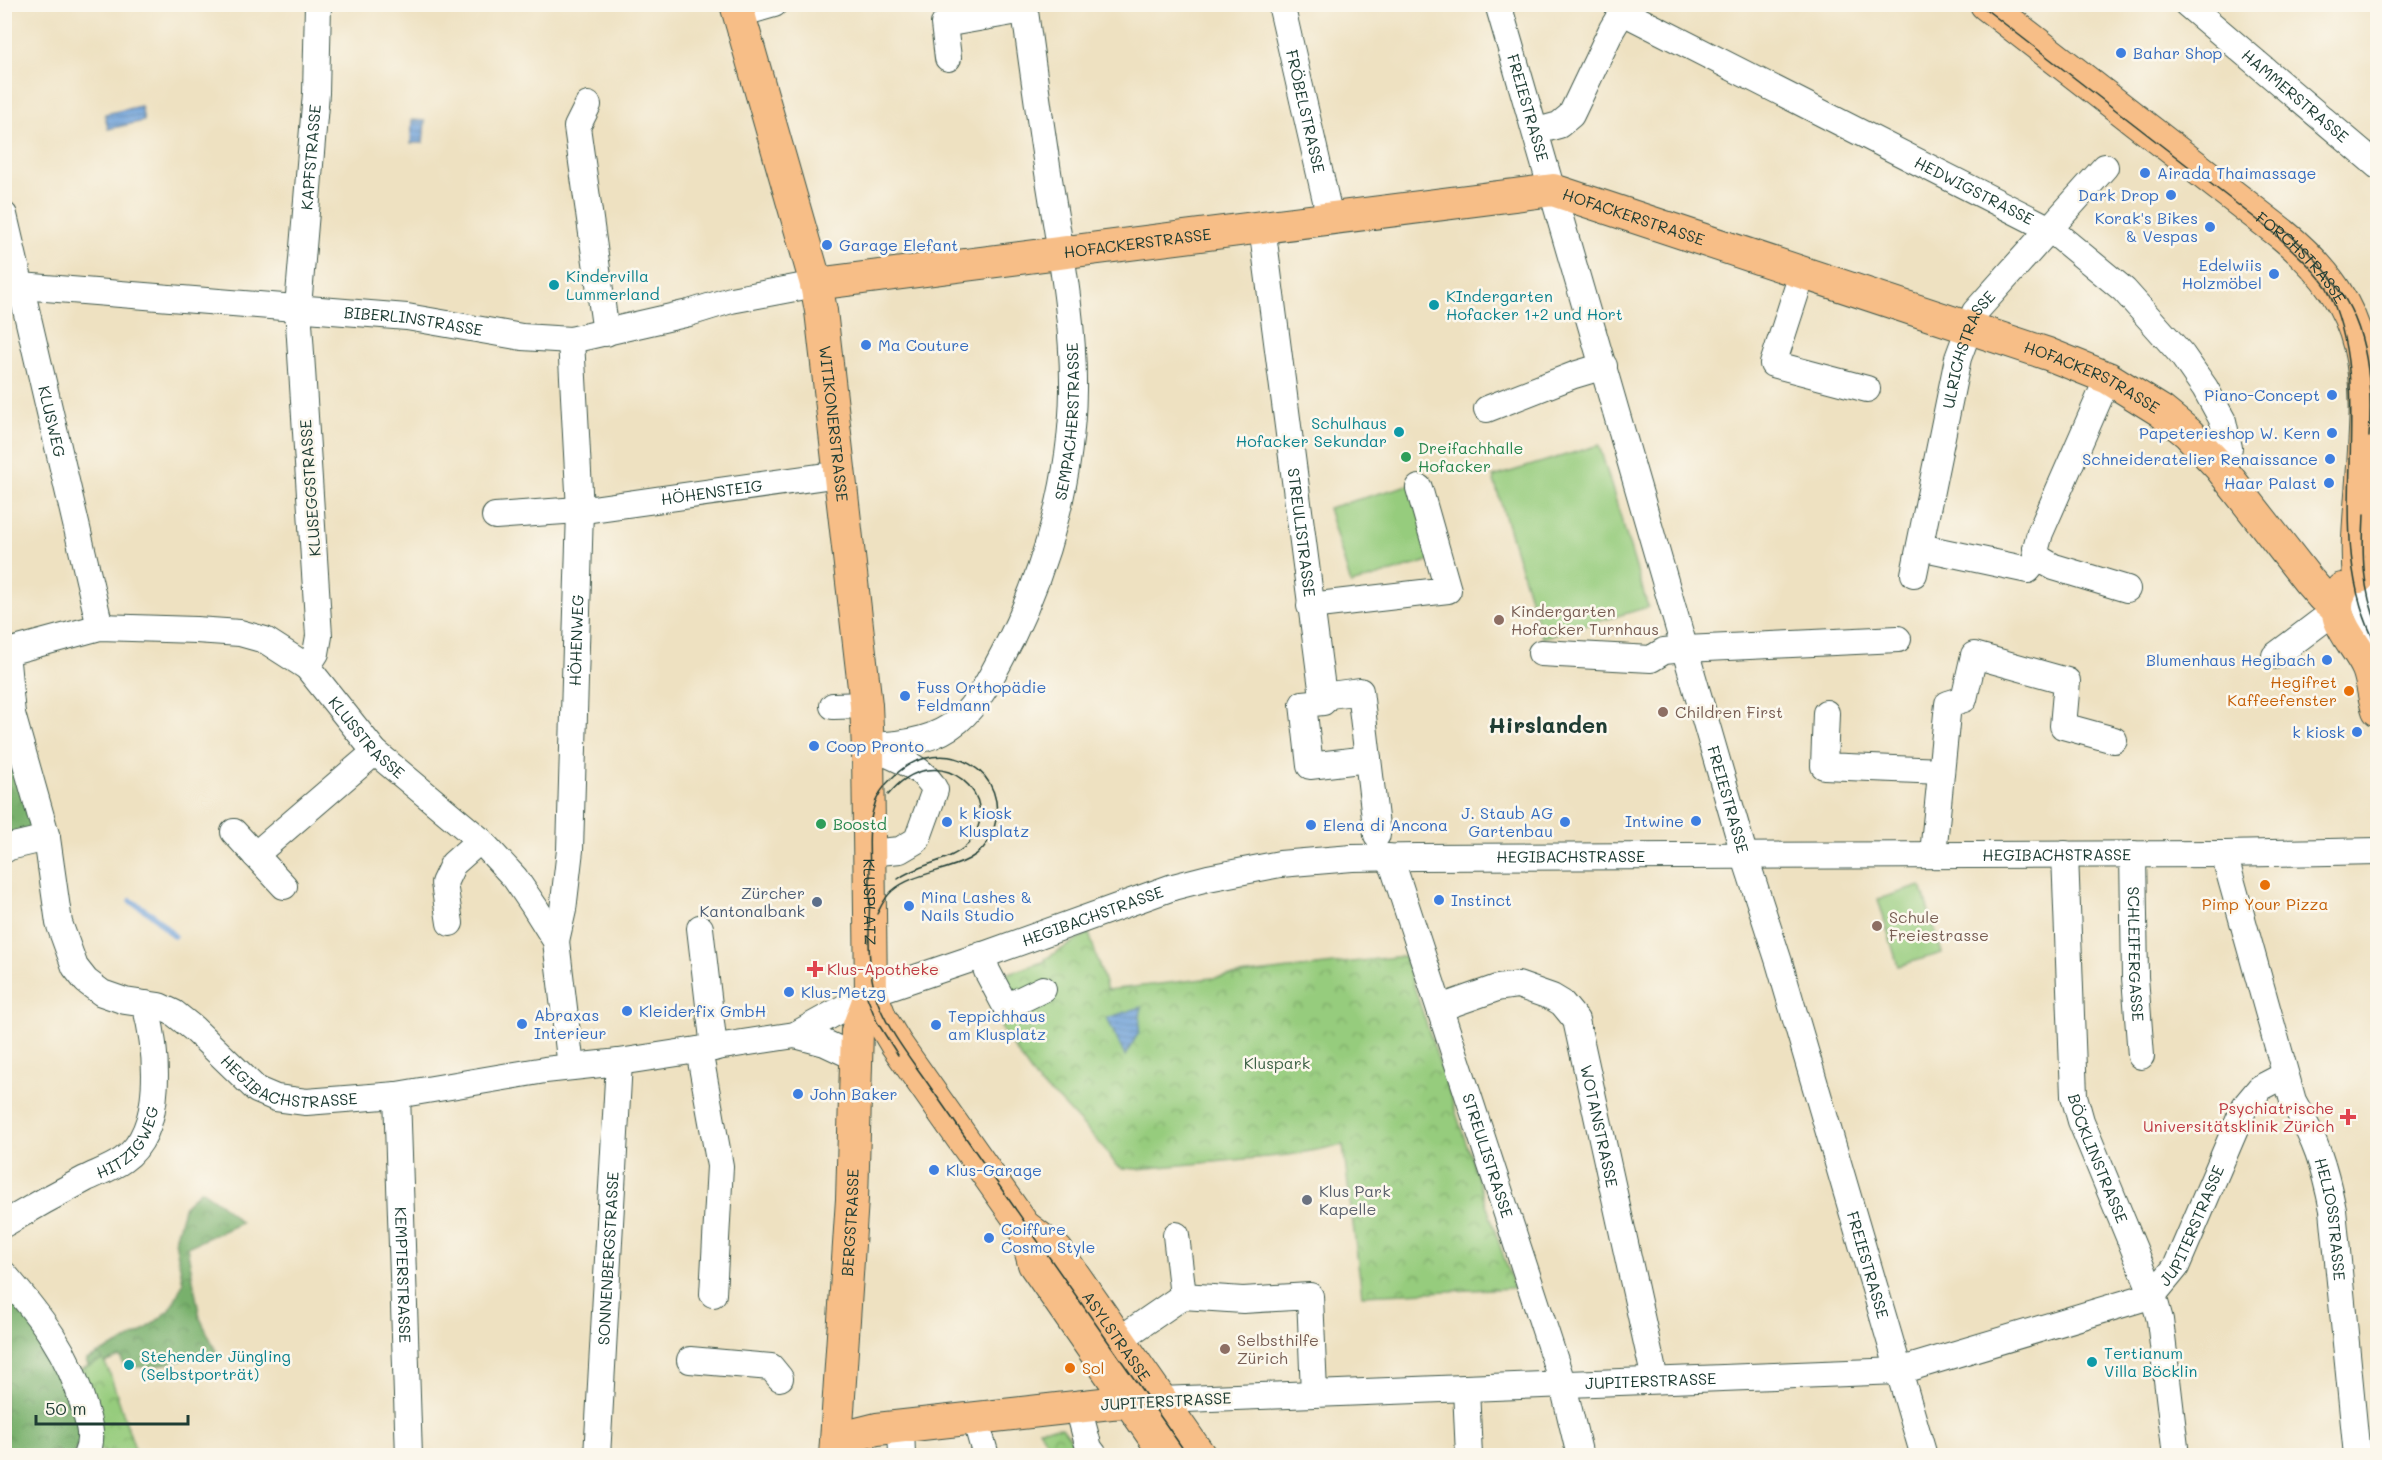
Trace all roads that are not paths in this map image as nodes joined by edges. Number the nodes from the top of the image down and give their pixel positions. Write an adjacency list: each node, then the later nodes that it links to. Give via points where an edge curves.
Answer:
1 (318, 4): 24 (street, KAPFSTRASSE, via 316,93)
2 (774, 4): 9 (street)
3 (1281, 4): 17 (street, FRÖBELSTRASSE)
4 (1498, 4): 12 (street, FREIESTRASSE)
5 (1986, 4): 40 (main road, FORCHSTRASSE, via 2282,234 2316,265 2334,289 2355,332 2366,386 2358,540)
6 (2187, 4): 13 (street, HAMMERSTRASSE)
7 (1024, 7): 10 (street, via 944,24); 20 (street, SEMPACHERSTRASSE)
8 (1625, 8): 12 (street, via 1571,115 1559,125); 19 (street, HEDWIGSTRASSE)
9 (737, 9): 22 (main road, WITIKONERSTRASSE)
10 (948, 58)
11 (588, 105): 26 (street, via 577,127)
12 (1537, 131): 15 (street, FREIESTRASSE)
13 (2378, 166)
14 (2104, 167): 19 (street, ULRICHSTRASSE)
15 (1553, 190): 17 (main road, HOFACKERSTRASSE); 21 (main road, HOFACKERSTRASSE); 28 (street, FREIESTRASSE)
16 (4, 215): 23 (street, KLUSWEG)
17 (1330, 218): 18 (main road, HOFACKERSTRASSE)
18 (1262, 226): 20 (main road, HOFACKERSTRASSE); 42 (street, STREULISTRASSE)
19 (2050, 229): 25 (street, ULRICHSTRASSE, via 1975,312); 32 (street, HEDWIGSTRASSE, via 2124,290 2182,355 2223,422 2229,448)
20 (1061, 252): 22 (main road, HOFACKERSTRASSE); 60 (street, SEMPACHERSTRASSE, via 1070,332 1071,429 1057,508 1037,577 1014,632 984,687 958,722 944,732 913,743)
21 (1803, 271): 25 (main road, HOFACKERSTRASSE); 30 (street, via 1773,364)
22 (816, 284): 26 (street, BIBERLINSTRASSE, via 731,300); 33 (main road, WITIKONERSTRASSE)
23 (13, 286): 24 (street, BIBERLINSTRASSE); 44 (street, KLUSWEG)
24 (298, 307): 27 (street, BIBERLINSTRASSE, via 407,317 522,337); 51 (street, KLUSEGGSTRASSE, via 319,636 316,653)
25 (1969, 328): 29 (main road, HOFACKERSTRASSE); 37 (street, ULRICHSTRASSE, via 1958,358)
26 (606, 333): 27 (street, BIBERLINSTRASSE)
27 (571, 340): 35 (street, HÖHENWEG)
28 (1604, 366): 31 (street); 47 (street, FREIESTRASSE)
29 (2108, 378): 32 (main road, HOFACKERSTRASSE, via 2161,411); 38 (street, via 2040,533)
30 (1867, 389)
31 (1487, 408)
32 (2219, 466): 43 (main road, HOFACKERSTRASSE, via 2308,580)
33 (840, 474): 35 (street, HÖHENSTEIG); 54 (main road, WITIKONERSTRASSE)
34 (1419, 488): 42 (street, via 1448,590)
35 (580, 510): 36 (street, HÖHENSTEIG); 80 (street, HÖHENWEG, via 570,850)
36 (495, 516)
37 (1920, 547): 38 (street, via 2028,570); 39 (street, ULRICHSTRASSE)
38 (2038, 558): 41 (street, via 2054,567)
39 (1914, 574)
40 (2368, 580): 43 (main road, via 2345,585); 45 (street, FORCHSTRASSE, via 2365,606)
41 (2127, 589)
42 (1310, 606): 53 (street, STREULISTRASSE)
43 (2336, 609): 50 (street); 52 (main road, HOFACKERSTRASSE)
44 (100, 627): 48 (street, KLUSSTRASSE); 51 (street, KLUSSTRASSE, via 240,633 265,640)
45 (2378, 637)
46 (1898, 639): 47 (street)
47 (1685, 649): 49 (street, via 1664,651 1651,659); 71 (street, FREIESTRASSE)
48 (5, 653): 57 (street, HEGIBACHSTRASSE)
49 (1541, 653)
50 (2275, 656)
51 (307, 667): 61 (street, KLUSSTRASSE)
52 (2374, 679): 56 (main road, HOFACKERSTRASSE)
53 (1323, 696): 62 (street, STREULISTRASSE, via 1360,691); 62 (street, STREULISTRASSE, via 1323,702 1303,704 1310,766)
54 (866, 705): 55 (street); 60 (main road, WITIKONERSTRASSE)
55 (833, 706)
56 (2378, 710)
57 (8, 711): 65 (street, HEGIBACHSTRASSE)
58 (1826, 713): 63 (street, via 1824,766)
59 (2114, 740): 63 (street, via 2063,726 2067,681 1974,655 1964,699 1948,704)
60 (868, 746): 70 (main road, WITIKONERSTRASSE); 70 (street, KLUSPLATZ, via 928,777 935,790 917,840 900,850)
61 (375, 752): 66 (street, KLUSSTRASSE); 76 (street)
62 (1368, 759): 67 (street, STREULISTRASSE)
63 (1941, 771): 72 (street)
64 (234, 832): 76 (street)
65 (47, 838): 68 (street); 84 (street, HEGIBACHSTRASSE, via 59,923 75,967 102,993)
66 (480, 840): 78 (street, via 453,864 444,883); 80 (street, KLUSSTRASSE, via 515,878)
67 (1383, 846): 71 (street, HEGIBACHSTRASSE); 81 (street, HEGIBACHSTRASSE, via 1173,887); 85 (street, STREULISTRASSE)
68 (4, 850)
69 (2378, 850): 75 (street, HEGIBACHSTRASSE)
70 (869, 853): 83 (main road, KLUSPLATZ)
71 (1744, 854): 72 (street, HEGIBACHSTRASSE); 103 (street, FREIESTRASSE)
72 (1933, 854): 73 (street, HEGIBACHSTRASSE)
73 (2065, 854): 74 (street, HEGIBACHSTRASSE); 99 (street, BÖCKLINSTRASSE, via 2074,1096)
74 (2133, 854): 75 (street, HEGIBACHSTRASSE); 88 (street, SCHLEIFERGASSE)
75 (2224, 854): 92 (street, HELIOSSTRASSE)
76 (255, 855): 77 (street)
77 (284, 886)
78 (450, 922)
79 (700, 928): 87 (street)
80 (556, 941): 91 (street, KLUSSTRASSE)
81 (982, 956): 82 (street, via 1006,1007); 83 (street, HEGIBACHSTRASSE)
82 (1043, 989)
83 (871, 993): 86 (street, HEGIBACHSTRASSE); 89 (main road, BERGSTRASSE, via 857,1031); 95 (main road, ASYLSTRASSE, via 896,1044)
84 (145, 1004): 93 (street, HEGIBACHSTRASSE, via 174,1013 257,1090 276,1098 306,1102); 94 (street, HITZIGWEG, via 156,1073 146,1130 136,1147 123,1160)
85 (1440, 1008): 105 (street, WOTANSTRASSE, via 1497,988 1518,985 1562,1003 1576,1020); 106 (street, STREULISTRASSE)
86 (795, 1035): 87 (street, HEGIBACHSTRASSE); 89 (street, HEGIBACHSTRASSE)
87 (706, 1049): 90 (street, HEGIBACHSTRASSE); 98 (street, via 720,1166)
88 (2141, 1056)
89 (855, 1057): 107 (main road, BERGSTRASSE)
90 (619, 1062): 91 (street, HEGIBACHSTRASSE); 117 (street, SONNENBERGSTRASSE)
91 (571, 1067): 93 (street, HEGIBACHSTRASSE)
92 (2285, 1075): 99 (street, JUPITERSTRASSE, via 2260,1088 2245,1106 2176,1267); 127 (street, HELIOSSTRASSE, via 2293,1101 2320,1154 2333,1210)
93 (397, 1095): 116 (street, KEMPTERSTRASSE)
94 (4, 1224)
95 (1024, 1226): 101 (main road, ASYLSTRASSE, via 1057,1251); 111 (main road, ASYLSTRASSE, via 1034,1264)
96 (1176, 1235): 100 (street)
97 (4, 1274): 115 (street, via 43,1319 77,1381 92,1435)
98 (713, 1293)
99 (2153, 1295): 103 (street, JUPITERSTRASSE); 126 (street, BÖCKLINSTRASSE, via 2160,1320)
100 (1183, 1296): 101 (street); 109 (street, via 1243,1300 1310,1296)
101 (1119, 1340): 110 (main road, ASYLSTRASSE)
102 (690, 1360): 104 (street, via 771,1366)
103 (1899, 1371): 105 (street, JUPITERSTRASSE); 125 (street, FREIESTRASSE)
104 (780, 1378)
105 (1655, 1380): 106 (street, JUPITERSTRASSE)
106 (1563, 1385): 108 (street, JUPITERSTRASSE); 124 (street, STREULISTRASSE)
107 (841, 1389): 114 (main road, via 858,1412); 118 (main road, BERGSTRASSE)
108 (1466, 1389): 109 (street, JUPITERSTRASSE); 123 (street)
109 (1314, 1393): 110 (street, JUPITERSTRASSE)
110 (1161, 1400): 111 (main road, JUPITERSTRASSE); 122 (main road, ASYLSTRASSE)
111 (1129, 1401): 112 (main road, JUPITERSTRASSE); 121 (main road, ASYLSTRASSE)
112 (1078, 1407): 113 (main road, JUPITERSTRASSE); 120 (street, via 1089,1448)
113 (975, 1418): 114 (main road, JUPITERSTRASSE); 119 (street)
114 (894, 1436): 118 (main road, JUPITERSTRASSE, via 857,1434)
115 (86, 1455)
116 (410, 1455)
117 (597, 1455)
118 (835, 1455)
119 (986, 1455)
120 (1095, 1455)
121 (1167, 1455)
122 (1200, 1455)
123 (1469, 1455)
124 (1580, 1455)
125 (1924, 1455)
126 (2176, 1455)
127 (2357, 1455)

